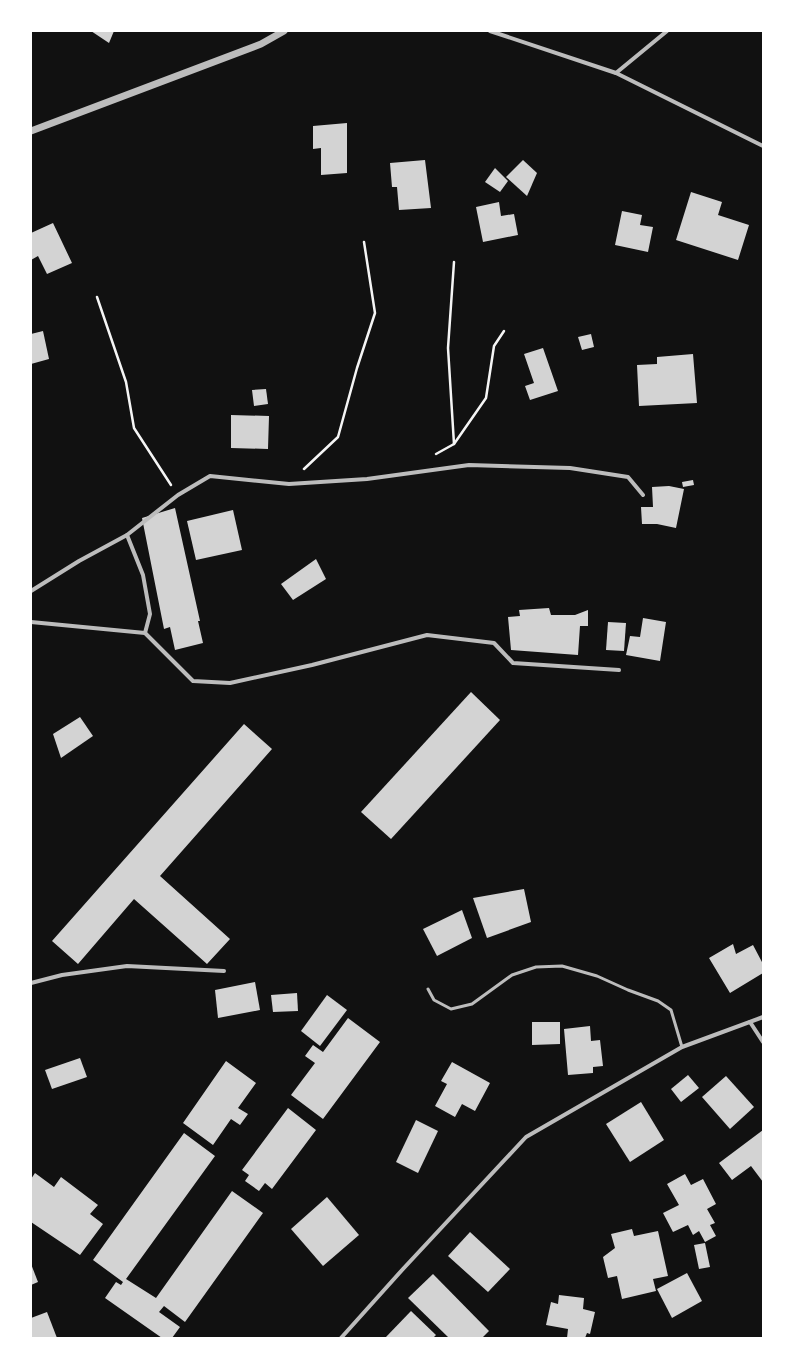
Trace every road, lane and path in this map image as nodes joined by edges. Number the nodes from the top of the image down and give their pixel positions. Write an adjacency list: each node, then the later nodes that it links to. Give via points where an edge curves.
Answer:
1 (284, 31): 5 (street, via 260,44)
2 (490, 31): 4 (street)
3 (668, 31): 4 (street)
4 (616, 73): 6 (street)
5 (31, 131)
6 (763, 146)
7 (364, 242): 13 (path, via 376,313 357,368 338,437)
8 (454, 262): 11 (path, via 448,348)
9 (97, 297): 14 (path, via 126,382 134,428)
10 (504, 331): 11 (path, via 494,346 486,398)
11 (454, 444): 12 (path)
12 (434, 456)
13 (289, 484): 14 (street, via 210,476); 15 (street, via 367,479 469,465 570,468 628,477)
14 (178, 495): 16 (street)
15 (642, 495)
16 (127, 536): 17 (street, via 79,561); 19 (street, via 143,575 150,614)
17 (31, 591)
18 (31, 622): 19 (street)
19 (145, 633): 20 (street, via 193,681 230,683 427,635 494,643 513,663)
20 (619, 670)
21 (224, 971): 22 (street, via 127,966 62,975)
22 (31, 983)
23 (428, 989): 27 (lane, via 434,1000 451,1009 472,1004 512,975 536,967 562,966 597,976 658,1001 671,1010)
24 (763, 1017): 25 (street)
25 (750, 1022): 26 (street); 27 (street)
26 (763, 1042)
27 (682, 1047): 28 (street, via 526,1137)
28 (342, 1338)

